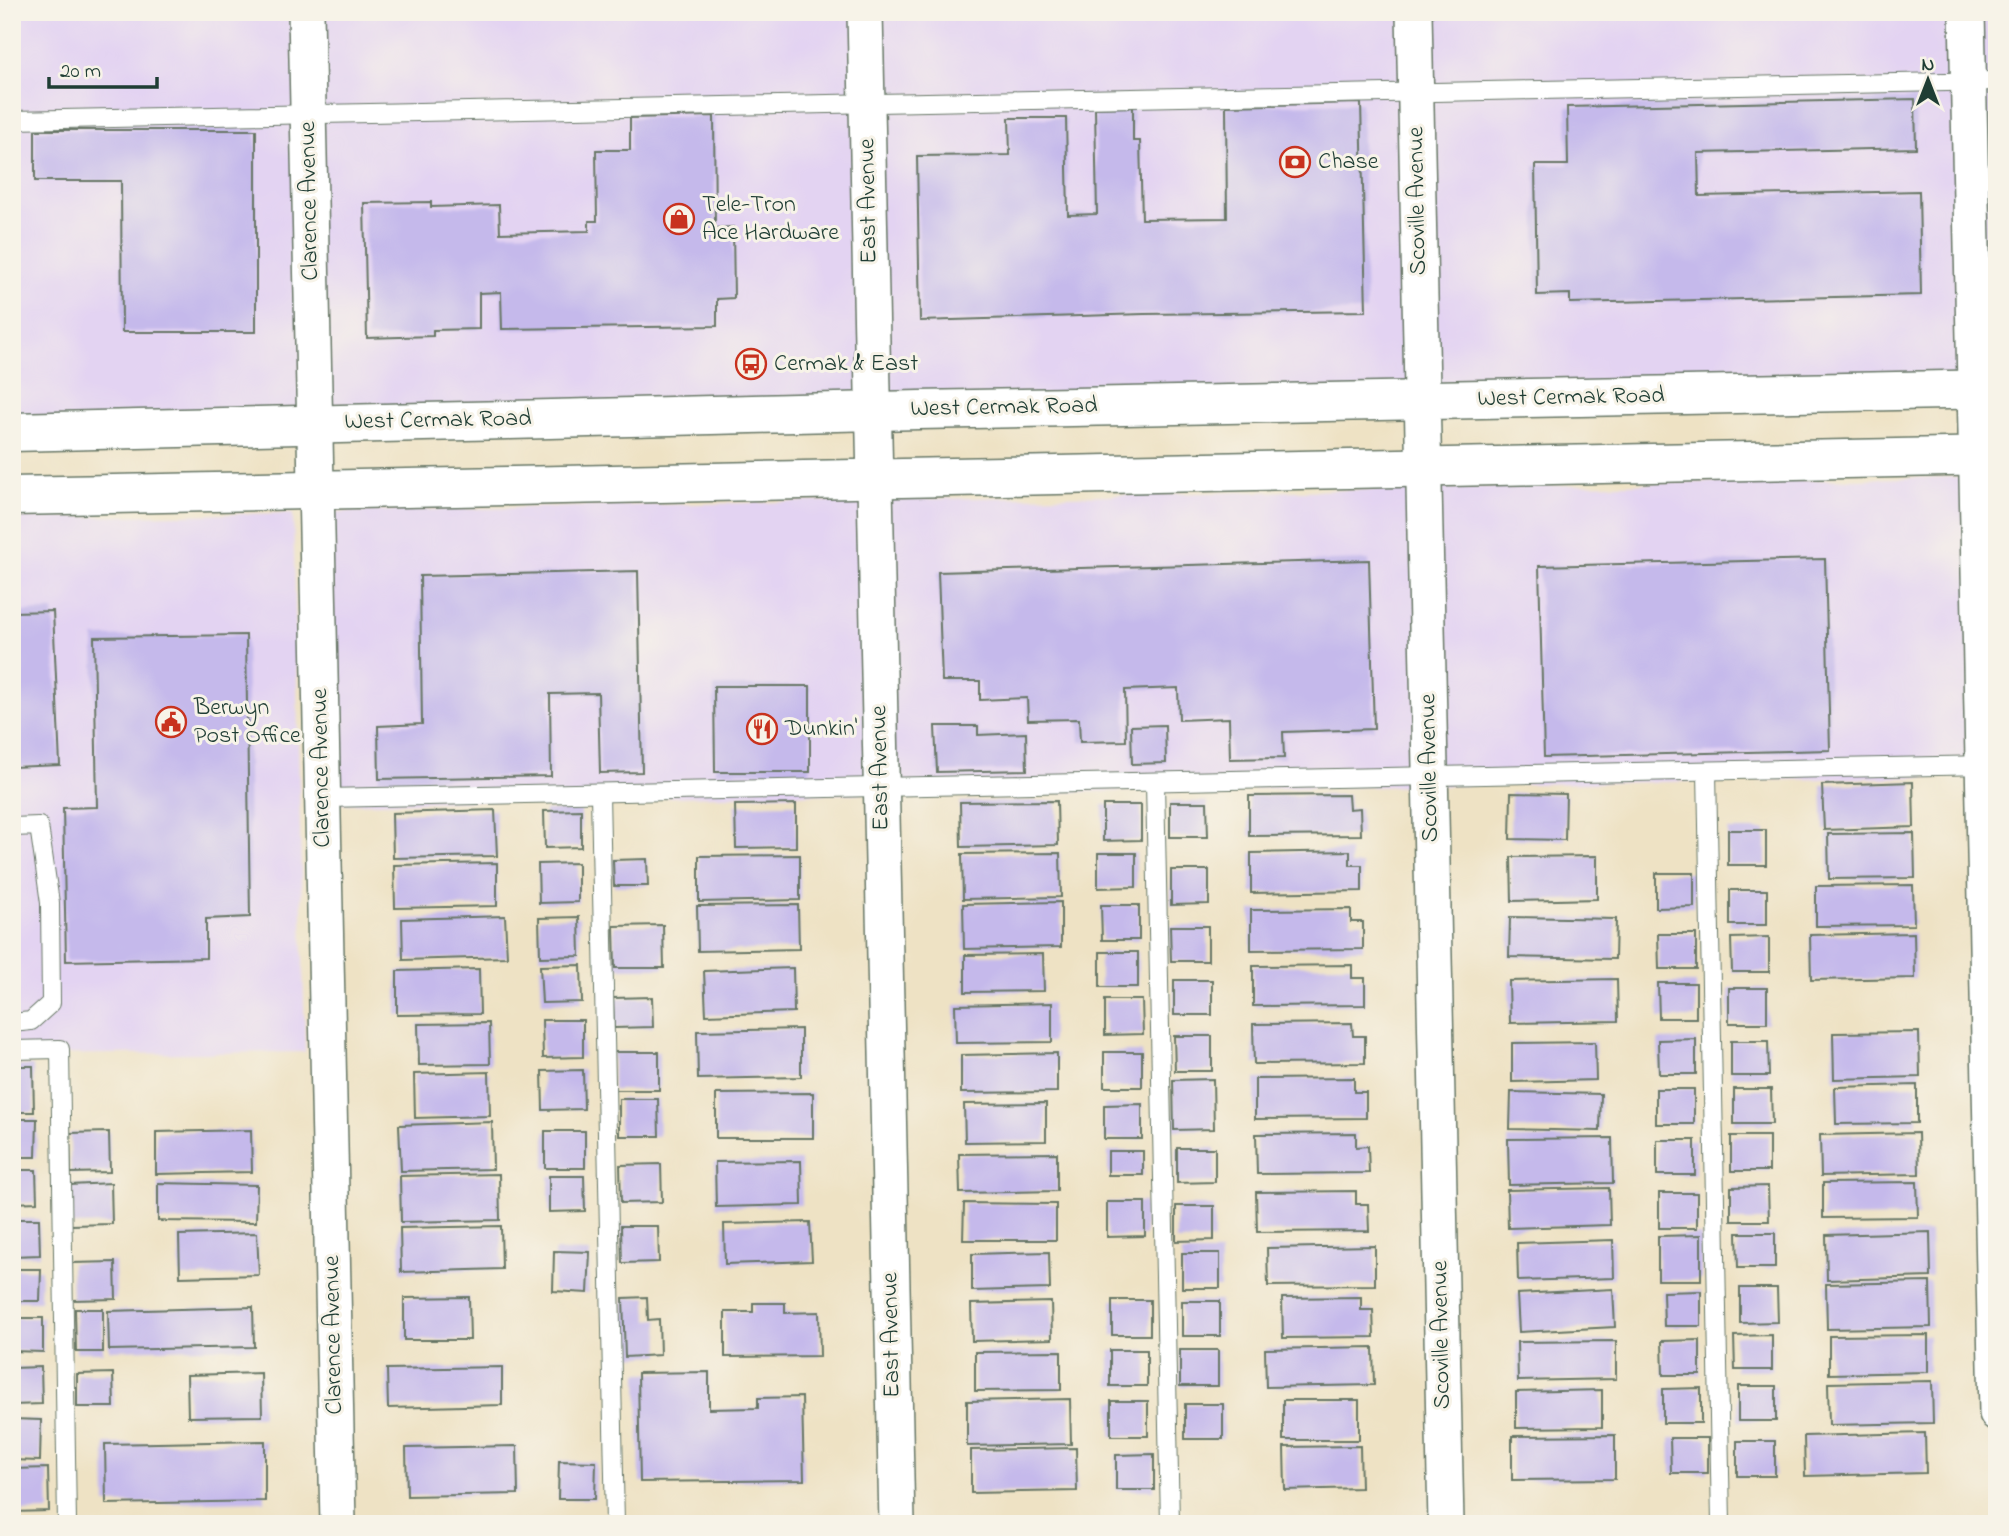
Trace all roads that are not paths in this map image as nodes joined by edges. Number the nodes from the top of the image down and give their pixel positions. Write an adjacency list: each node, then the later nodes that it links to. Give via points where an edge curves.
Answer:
1 (306, 12): 8 (street, Clarence Avenue)
2 (865, 12): 7 (street, East Avenue)
3 (1414, 12): 6 (street, Scoville Avenue)
4 (1967, 12): 5 (street)
5 (1983, 81): 6 (lane); 10 (street)
6 (1416, 93): 7 (lane); 11 (street, Scoville Avenue)
7 (867, 102): 8 (lane); 12 (street, East Avenue)
8 (309, 114): 9 (lane); 13 (street, Clarence Avenue)
9 (12, 120)
10 (1986, 389): 11 (main road, West Cermak Road); 15 (street)
11 (1422, 401): 12 (main road, West Cermak Road); 16 (street, Scoville Avenue)
12 (873, 411): 13 (main road, West Cermak Road); 17 (street, East Avenue)
13 (315, 424): 14 (main road, West Cermak Road); 18 (street, Clarence Avenue)
14 (12, 432)
15 (1987, 456): 16 (main road); 20 (street)
16 (1423, 468): 17 (main road); 22 (street, Scoville Avenue)
17 (875, 478): 18 (main road); 24 (street, East Avenue)
18 (317, 490): 19 (main road); 26 (street, Clarence Avenue)
19 (12, 496)
20 (1990, 765): 21 (lane); 30 (street)
21 (1707, 771): 22 (lane); 37 (lane)
22 (1430, 776): 23 (lane); 36 (street, Scoville Avenue)
23 (1155, 782): 24 (lane); 35 (lane)
24 (881, 787): 25 (lane); 34 (street, East Avenue)
25 (600, 793): 26 (lane); 33 (lane)
26 (323, 798): 32 (street, Clarence Avenue)
27 (12, 827): 28 (lane, via 39,826 50,903 51,1003 31,1021)
28 (12, 1023)
29 (12, 1050): 31 (lane, via 60,1049)
30 (1997, 1413)
31 (67, 1524)
32 (338, 1524)
33 (615, 1524)
34 (897, 1524)
35 (1170, 1524)
36 (1446, 1524)
37 (1721, 1524)

